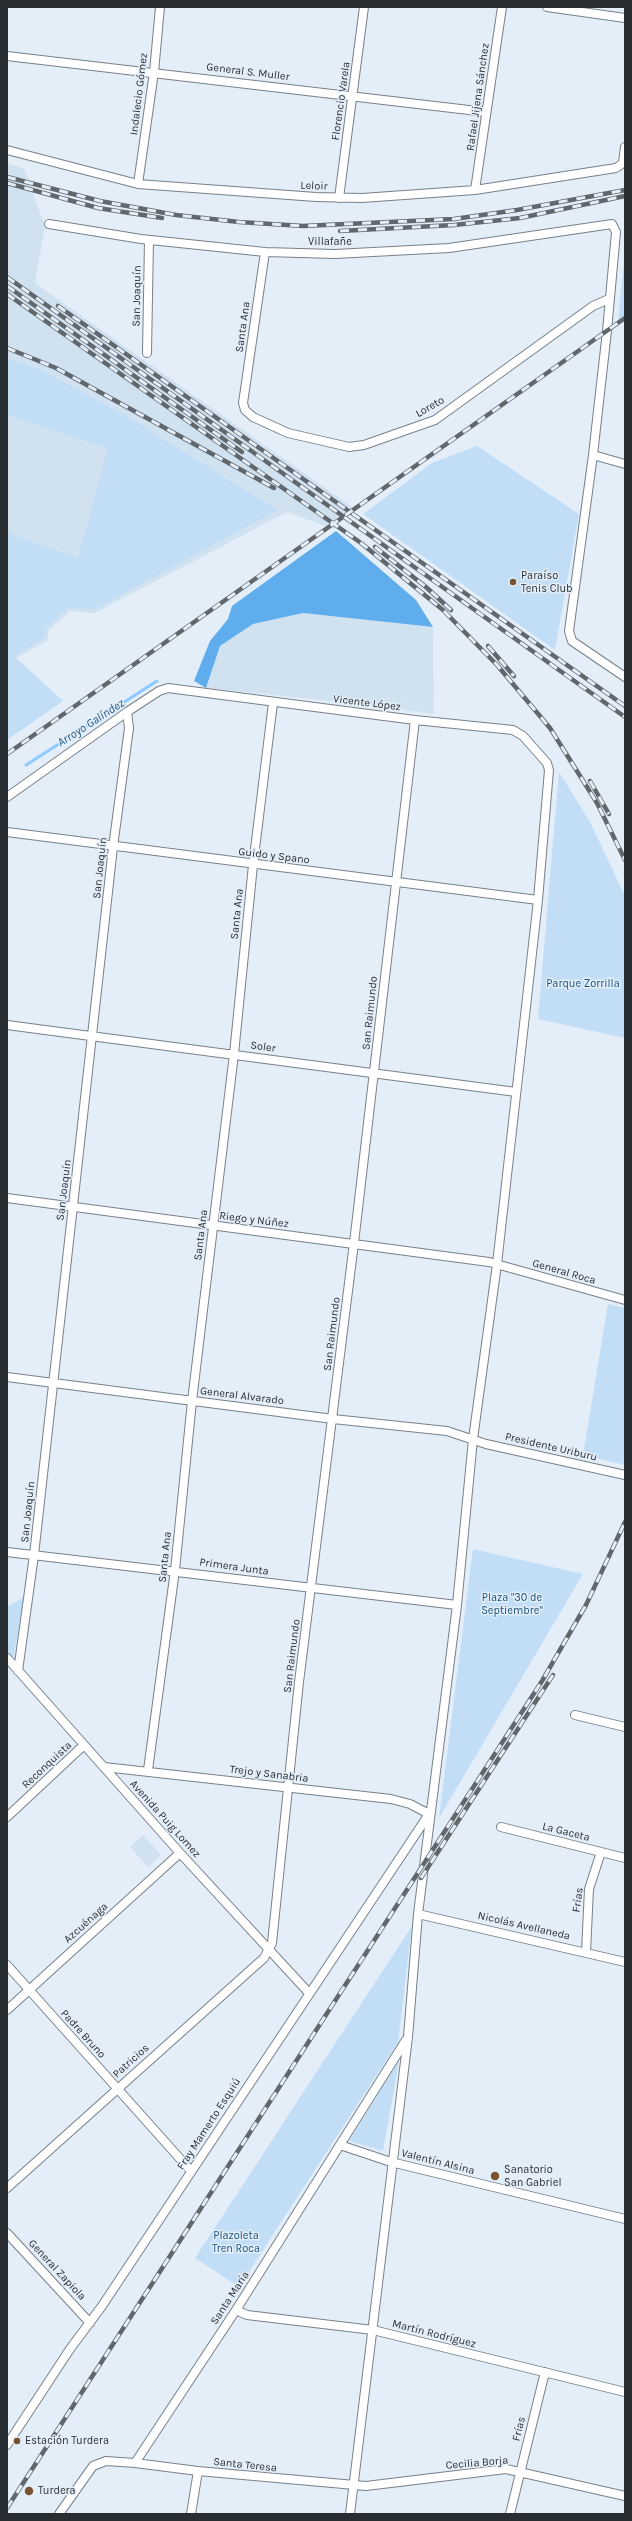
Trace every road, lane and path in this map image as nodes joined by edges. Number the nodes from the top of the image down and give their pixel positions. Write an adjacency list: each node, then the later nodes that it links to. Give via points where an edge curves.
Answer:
1 (160, 7): 7 (street, Indalecio Gómez)
2 (364, 7): 8 (street, Florencio Varela)
3 (502, 7): 9 (street, Rafael Jijena Sánchez)
4 (547, 7): 5 (street)
5 (625, 18)
6 (7, 56): 7 (street, General S. Muller)
7 (154, 72): 8 (street, General S. Muller); 12 (street, Indalecio Gómez)
8 (353, 96): 9 (street, General S. Muller); 14 (street, Florencio Varela)
9 (486, 112): 13 (street, Rafael Jijena Sánchez)
10 (625, 146): 13 (street, Leloir, via 623,164 602,170)
11 (7, 150): 12 (street, Leloir)
12 (138, 184): 14 (street, Leloir)
13 (475, 190): 14 (street, Leloir)
14 (339, 198)
15 (49, 224): 16 (street, Villafañe)
16 (149, 240): 17 (street, Villafañe); 19 (street, San Joaquín)
17 (265, 252): 18 (street, Villafañe, via 335,254 426,250 612,224 616,232); 20 (street, Santa Ana)
18 (609, 299): 20 (street, Loreto, via 593,306 435,420 364,445 349,447 288,433 253,417); 21 (street)
19 (147, 353)
20 (243, 406)
21 (593, 455): 22 (street); 23 (street, via 569,630 572,640)
22 (625, 464)
23 (625, 677)
24 (273, 703): 25 (street, Vicente López, via 164,690); 26 (street, Vicente López); 30 (street, Santa Ana)
25 (127, 712): 27 (street); 29 (street, San Joaquín, via 128,728)
26 (415, 720): 31 (street, San Raimundo); 32 (street, Vicente López, via 520,732 547,763 550,770)
27 (7, 797)
28 (7, 832): 29 (street, Guido y Spano)
29 (113, 847): 30 (street, Guido y Spano); 34 (street, San Joaquín)
30 (253, 865): 31 (street, Guido y Spano); 35 (street, Santa Ana)
31 (395, 882): 32 (street, Guido y Spano); 36 (street, San Raimundo)
32 (538, 900): 37 (street)
33 (7, 1025): 34 (street, Soler)
34 (93, 1036): 35 (street, Soler); 39 (street, San Joaquín)
35 (234, 1054): 36 (street, Soler); 40 (street, Santa Ana)
36 (374, 1074): 37 (street, Soler); 41 (street, San Raimundo)
37 (516, 1092): 42 (street)
38 (7, 1198): 39 (street, Riego y Núñez)
39 (73, 1207): 40 (street, Riego y Núñez); 45 (street, San Joaquín)
40 (213, 1226): 41 (street, Riego y Núñez); 46 (street, Santa Ana)
41 (354, 1243): 42 (street, Riego y Núñez); 47 (street, San Raimundo)
42 (497, 1264): 43 (street, General Roca); 48 (street)
43 (625, 1300)
44 (7, 1377): 45 (street, General Alvarado)
45 (53, 1383): 46 (street, General Alvarado); 51 (street, San Joaquín)
46 (192, 1401): 47 (street, General Alvarado); 52 (street, Santa Ana)
47 (333, 1419): 48 (street, General Alvarado, via 447,1431); 53 (street, San Raimundo)
48 (473, 1439): 49 (street, Presidente Uriburu); 54 (street)
49 (625, 1475)
50 (7, 1552): 51 (street, Primera Junta)
51 (34, 1556): 52 (street, Primera Junta); 56 (street, San Joaquín)
52 (175, 1570): 53 (street, Primera Junta); 61 (street, Santa Ana)
53 (312, 1588): 54 (street, Primera Junta); 62 (street, San Raimundo)
54 (457, 1605): 63 (street)
55 (7, 1658): 56 (street, Avenida Puig Lomez)
56 (18, 1671): 59 (street, Avenida Puig Lomez)
57 (575, 1715): 58 (street)
58 (625, 1727)
59 (84, 1745): 60 (street, Avenida Puig Lomez); 64 (street, Reconquista)
60 (104, 1767): 61 (street, Trejo y Sanabria); 67 (street, Avenida Puig Lomez)
61 (148, 1770): 62 (street, Trejo y Sanabria)
62 (288, 1788): 63 (street, Trejo y Sanabria, via 391,1799 410,1804); 70 (street, San Raimundo, via 272,1943)
63 (429, 1814): 69 (street); 75 (street, Fray Mamerto Esquiú)
64 (7, 1817)
65 (501, 1827): 66 (street, La Gaceta)
66 (601, 1852): 68 (street, La Gaceta); 71 (street, Frías, via 589,1889)
67 (180, 1853): 70 (street, Avenida Puig Lomez); 74 (street, Azcuénaga)
68 (625, 1858)
69 (418, 1914): 71 (street, Nicolás Avellaneda); 77 (street)
70 (269, 1950): 75 (street, Avenida Puig Lomez); 78 (street, Patricios)
71 (586, 1952): 72 (street, Nicolás Avellaneda)
72 (625, 1962)
73 (7, 1965): 74 (street, Padre Bruno)
74 (29, 1990): 76 (street, Azcuénaga); 78 (street, Padre Bruno)
75 (309, 1993): 81 (street, Fray Mamerto Esquiú)
76 (7, 2010)
77 (408, 2038): 79 (street, Santa María); 80 (street)
78 (117, 2088): 81 (street, Padre Bruno); 82 (street, Patricios)
79 (340, 2145): 80 (street, Valentín Alsina); 85 (street, Santa María)
80 (392, 2162): 83 (street, Valentín Alsina); 87 (street)
81 (191, 2171): 86 (street, Fray Mamerto Esquiú)
82 (7, 2188)
83 (625, 2219)
84 (7, 2233): 86 (street, General Zapiola)
85 (236, 2310): 87 (street, Martín Rodríguez, via 248,2315); 91 (street, Santa María)
86 (90, 2323): 90 (street, Fray Mamerto Esquiú)
87 (373, 2330): 88 (street, Martín Rodríguez); 94 (street)
88 (545, 2372): 89 (street, Martín Rodríguez); 93 (street, Frías)
89 (625, 2392)
90 (7, 2444)
91 (135, 2463): 92 (street, Santa Teresa); 96 (street, via 106,2461 93,2466)
92 (198, 2471): 94 (street, Santa Teresa); 97 (street)
93 (520, 2471): 94 (street, Cecilia Borja, via 506,2469); 95 (street, Cecilia Borja); 99 (street, Frías)
94 (353, 2486): 98 (street)
95 (625, 2496)
96 (59, 2514)
97 (191, 2514)
98 (350, 2514)
99 (510, 2514)

